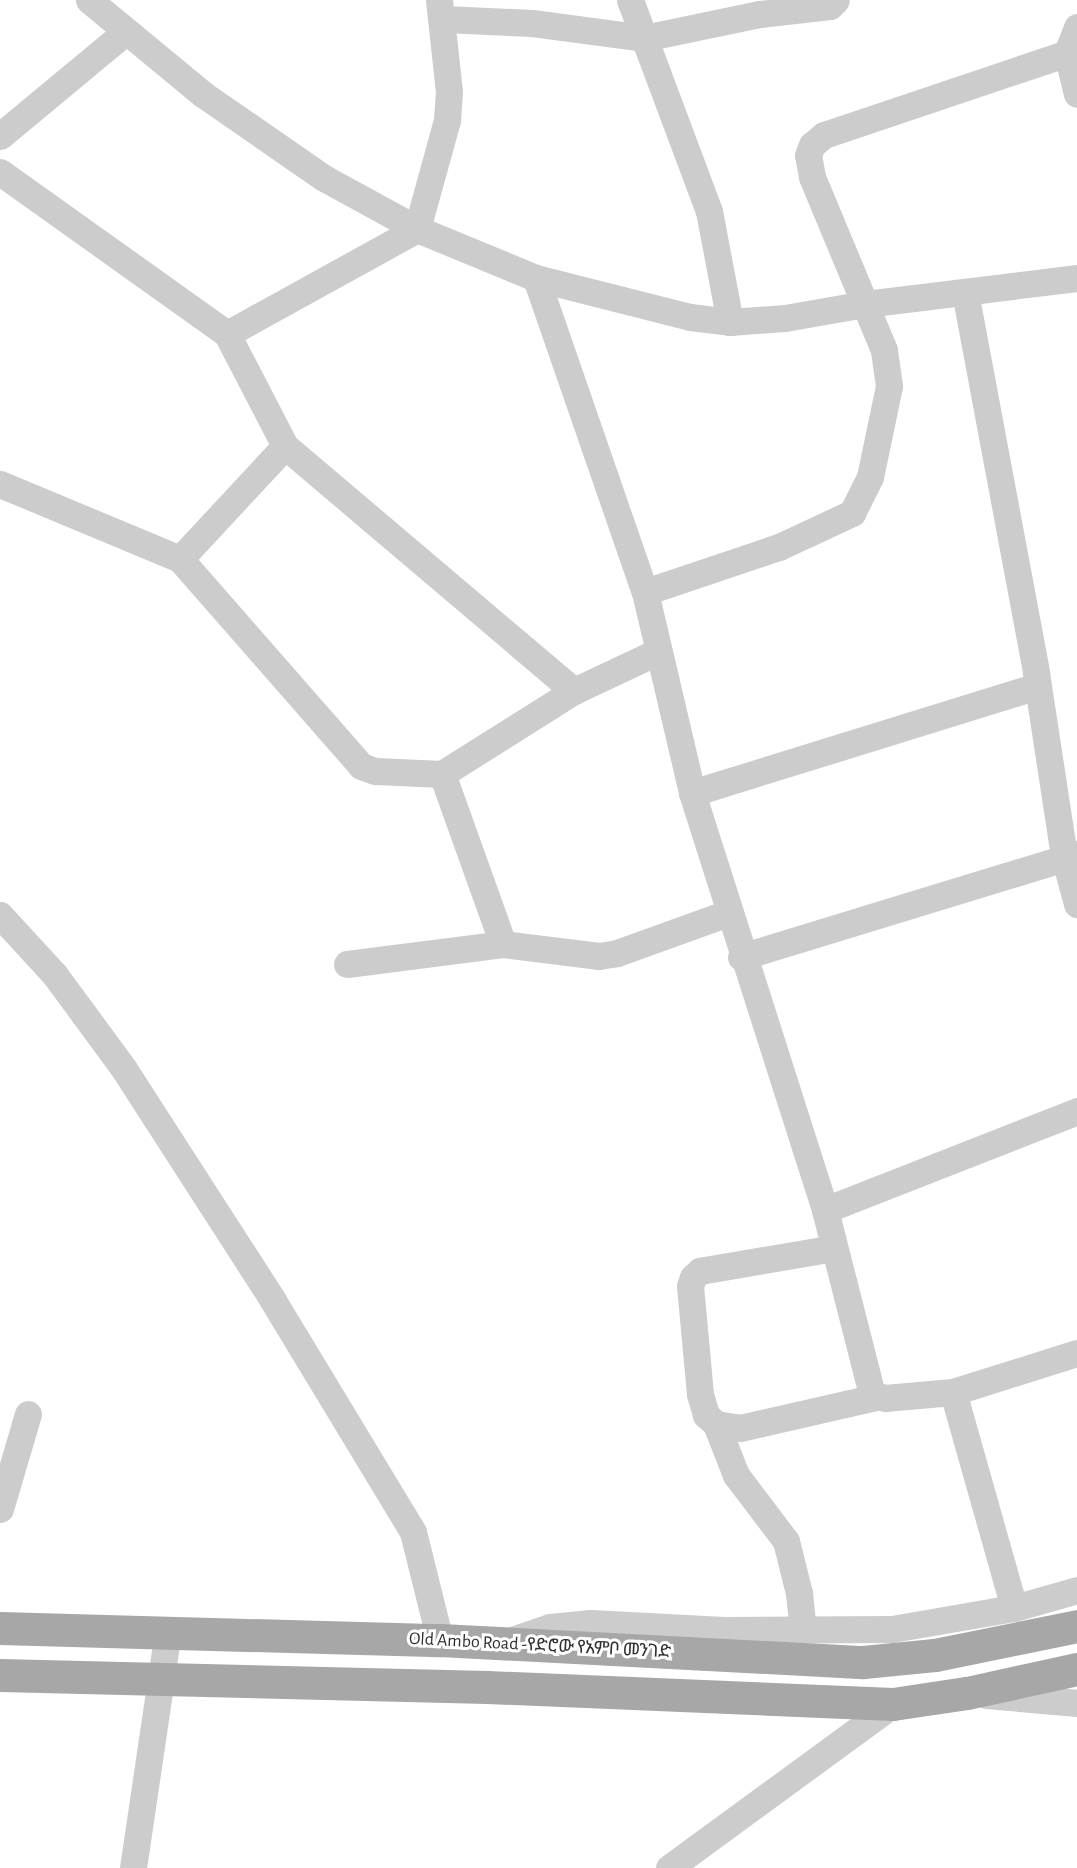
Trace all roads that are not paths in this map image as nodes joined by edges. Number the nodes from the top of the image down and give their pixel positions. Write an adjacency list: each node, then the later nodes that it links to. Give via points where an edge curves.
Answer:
1 (89, 0): 6 (street)
2 (630, 0): 7 (street)
3 (836, 0): 7 (street, via 830,6 759,14)
4 (442, 9): 7 (street); 12 (street, via 447,120)
5 (1077, 27): 8 (street)
6 (124, 33): 10 (street); 12 (street, via 204,96 324,178)
7 (645, 38): 17 (street, via 709,211)
8 (1067, 52): 9 (street); 16 (street, via 824,135 812,145 808,155 812,177)
9 (1077, 94)
10 (0, 136)
11 (0, 172): 18 (street)
12 (417, 229): 13 (street); 18 (street)
13 (536, 278): 17 (street, via 690,317); 22 (street)
14 (1077, 278): 15 (street)
15 (965, 292): 16 (street); 24 (street)
16 (865, 304): 17 (street, via 785,318); 22 (street, via 884,350 889,386 870,477 852,513 779,547)
17 (730, 322)
18 (227, 334): 19 (street)
19 (285, 447): 21 (street); 25 (street)
20 (0, 484): 21 (street)
21 (180, 559): 26 (street, via 349,756 375,771)
22 (645, 592): 23 (street)
23 (657, 652): 25 (street); 27 (street)
24 (1038, 686): 27 (street); 28 (street)
25 (574, 691): 26 (street)
26 (442, 774): 32 (street)
27 (692, 793): 30 (street)
28 (1070, 855): 29 (street); 33 (street)
29 (1077, 904)
30 (728, 913): 32 (street, via 599,956); 33 (street)
31 (0, 915): 50 (street, via 55,975 124,1069 272,1299 413,1532)
32 (503, 944): 34 (street)
33 (741, 957): 36 (street)
34 (347, 964)
35 (1077, 1111): 36 (street)
36 (825, 1210): 37 (street)
37 (834, 1248): 40 (street, via 867,1384); 42 (street, via 700,1271 693,1277 690,1286 700,1394 706,1414)
38 (1077, 1353): 39 (street)
39 (953, 1392): 40 (street); 45 (street)
40 (876, 1397): 42 (street, via 740,1428)
41 (28, 1414): 43 (street)
42 (716, 1424): 48 (street, via 736,1475 786,1541 799,1593)
43 (0, 1509)
44 (1077, 1590): 45 (street)
45 (1014, 1608): 48 (street, via 892,1629)
46 (1077, 1626): 51 (main road, Old Ambo Road -የድሮው የአምቦ መንገድ, via 935,1654 863,1662)
47 (0, 1628): 49 (main road, Old Ambo Road -የድሮው የአምቦ መንገድ)
48 (803, 1630): 51 (street, via 591,1623 550,1626)
49 (168, 1631): 50 (main road, Old Ambo Road -የድሮው የአምቦ መንገድ); 54 (street)
50 (440, 1640): 51 (main road, Old Ambo Road -የድሮው የአምቦ መንገድ)
51 (502, 1643)
52 (1077, 1669): 55 (main road)
53 (0, 1675): 54 (main road)
54 (164, 1678): 57 (main road); 58 (street)
55 (967, 1693): 56 (street); 57 (main road)
56 (1077, 1703)
57 (893, 1704): 59 (street)
58 (133, 1868)
59 (669, 1868)

